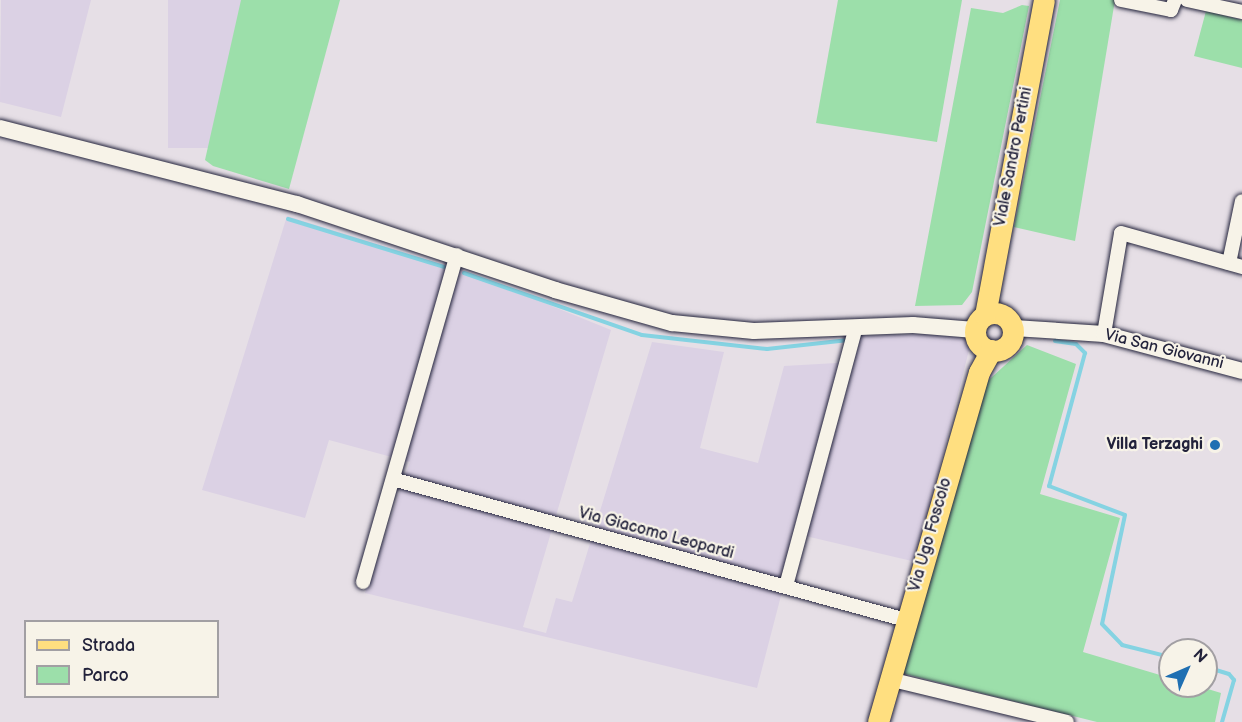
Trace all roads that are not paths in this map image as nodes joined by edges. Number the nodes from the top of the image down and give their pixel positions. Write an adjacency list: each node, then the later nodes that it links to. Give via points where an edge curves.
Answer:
1 (1044, 0): 10 (main road, Viale Sandro Pertini)
2 (1121, 0): 3 (street, via 1171,10)
3 (1174, 0)
4 (1187, 0): 5 (street)
5 (1242, 12)
6 (0, 128): 8 (street, via 202,177)
7 (1242, 201): 9 (street)
8 (457, 255): 11 (street, via 555,290 672,323 754,331); 16 (street)
9 (1236, 265): 13 (street, via 1121,233)
10 (980, 323): 11 (street); 12 (main road, via 1005,316); 14 (main road, via 979,343)
11 (856, 327): 18 (street)
12 (1014, 328): 13 (street, Via San Giovanni); 14 (main road, via 1009,344)
13 (1104, 334): 15 (street, Via San Giovanni)
14 (991, 350): 19 (main road, Via Ugo Foscolo, via 979,372)
15 (1242, 371)
16 (396, 480): 17 (street); 18 (street, Via Giacomo Leopardi)
17 (363, 582)
18 (786, 586): 19 (street, Via Giacomo Leopardi)
19 (906, 620): 20 (main road, Via Ugo Foscolo)
20 (889, 679): 21 (main road, Via Ugo Foscolo); 22 (street)
21 (878, 722)
22 (1067, 722)

